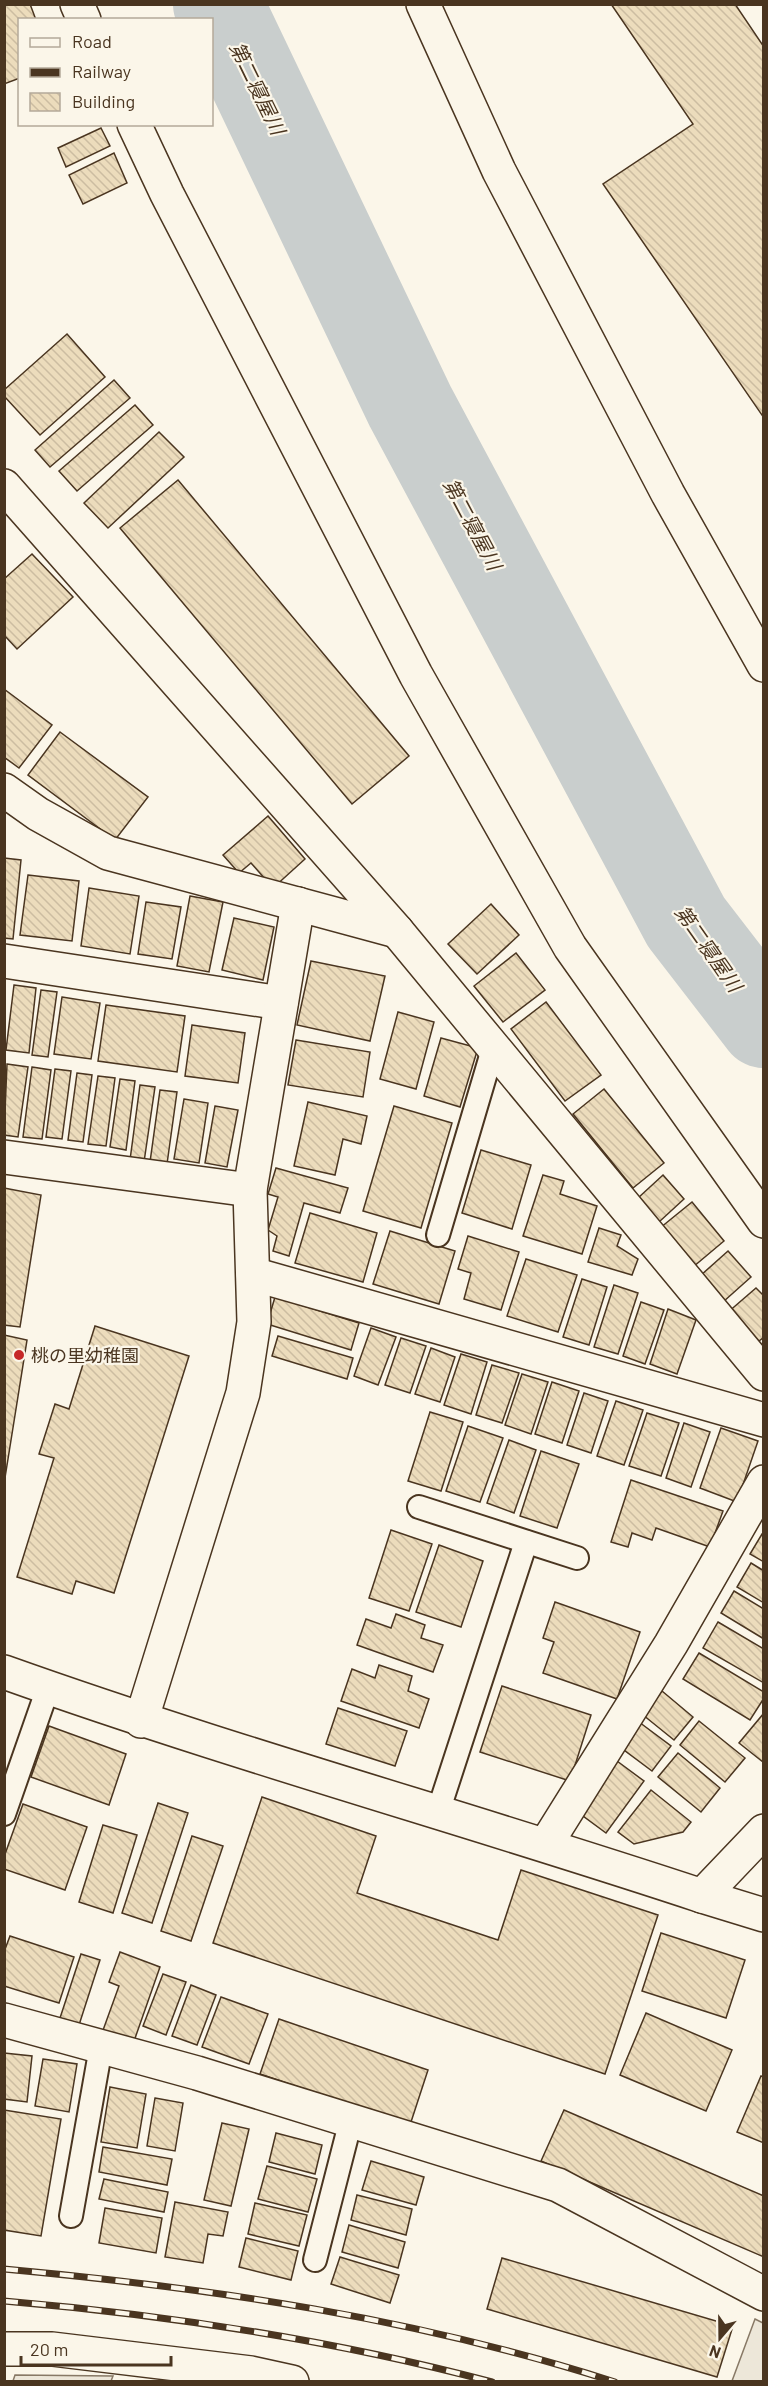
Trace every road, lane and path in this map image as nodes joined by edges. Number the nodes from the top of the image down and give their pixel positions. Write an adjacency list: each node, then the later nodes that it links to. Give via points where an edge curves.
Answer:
1 (77, 4): 3 (street)
2 (423, 4): 6 (street, via 504,181 668,494)
3 (83, 18)
4 (135, 126): 15 (street, via 416,675 570,947)
5 (4, 486): 9 (street)
6 (764, 665)
7 (4, 790): 8 (street, via 108,853)
8 (298, 904): 9 (street); 11 (street)
9 (397, 931): 12 (street)
10 (4, 961): 11 (street)
11 (282, 1003): 14 (street)
12 (493, 1049): 16 (lane); 18 (street)
13 (4, 1157): 14 (street)
14 (250, 1190): 17 (street)
15 (764, 1221)
16 (438, 1235)
17 (253, 1274): 19 (street); 26 (street, via 254,1323 243,1393)
18 (764, 1374)
19 (764, 1420)
20 (764, 1482): 30 (street, via 671,1644)
21 (419, 1507): 22 (lane)
22 (526, 1542): 23 (lane); 27 (lane)
23 (577, 1558)
24 (4, 1672): 25 (street)
25 (48, 1688): 26 (street); 28 (lane)
26 (141, 1721): 27 (street)
27 (438, 1812): 30 (street)
28 (4, 1814)
29 (764, 1831): 31 (street)
30 (546, 1844): 31 (street)
31 (702, 1896): 32 (street)
32 (764, 1915)
33 (4, 2020): 34 (street)
34 (101, 2047): 35 (street); 36 (lane)
35 (351, 2120): 37 (lane); 38 (street, via 558,2185)
36 (71, 2216)
37 (315, 2260)
38 (764, 2294)
39 (4, 2349): 40 (street, via 52,2349 251,2373)
40 (292, 2382)

